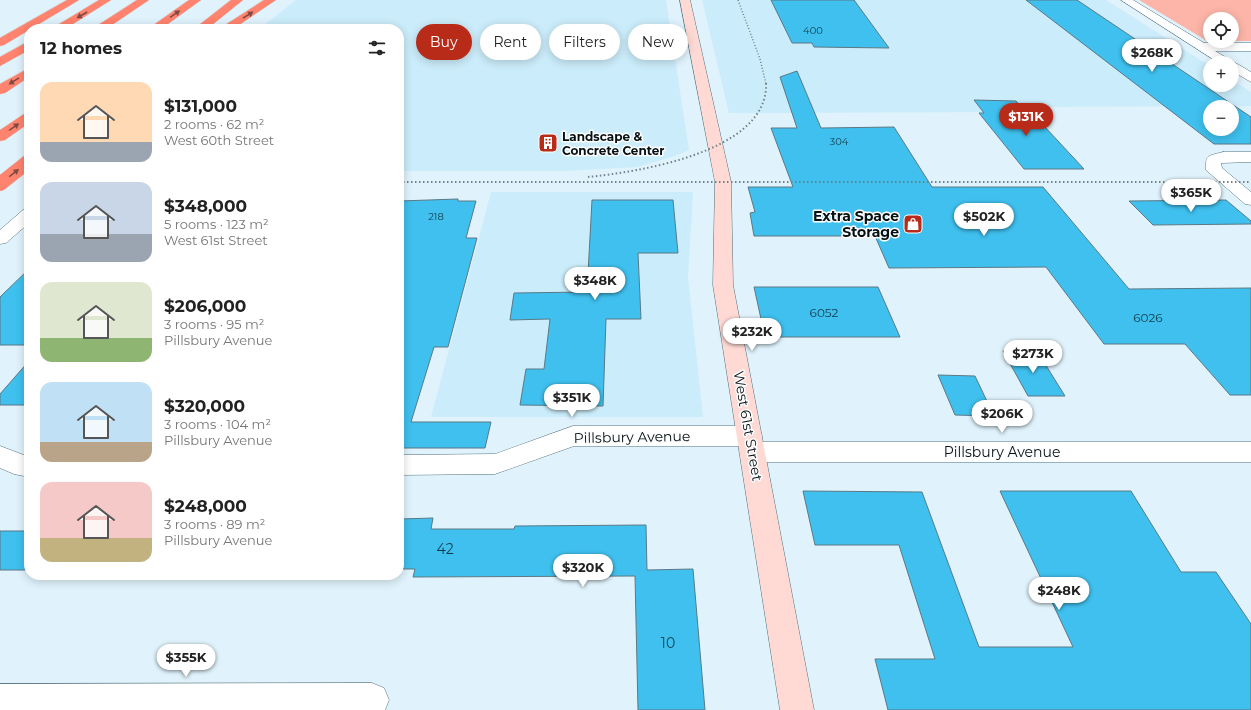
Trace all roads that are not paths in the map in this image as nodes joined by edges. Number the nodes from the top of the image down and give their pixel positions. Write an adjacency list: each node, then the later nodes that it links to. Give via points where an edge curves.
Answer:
1 (74, 0): 9 (highway)
2 (106, 0): 10 (highway, one-way to 10)
3 (144, 0): 11 (highway)
4 (196, 0): 12 (highway, one-way to 4)
5 (238, 0): 13 (highway)
6 (271, 0): 14 (highway, one-way to 6)
7 (684, 0): 34 (street, West 61st Street, via 723,182 723,285)
8 (1126, 0): 17 (street)
9 (33, 24)
10 (65, 24)
11 (106, 24)
12 (161, 24)
13 (207, 24)
14 (233, 24)
15 (24, 29): 16 (highway)
16 (0, 43)
17 (1202, 47): 18 (street); 20 (street)
18 (1251, 47)
19 (24, 48): 21 (highway)
20 (1216, 56)
21 (0, 62)
22 (1239, 70): 24 (street)
23 (24, 75): 25 (highway, one-way to 25)
24 (1251, 78)
25 (0, 90)
26 (24, 120): 27 (highway, one-way to 26)
27 (0, 137)
28 (1251, 157): 31 (street, via 1224,157 1213,160 1214,170)
29 (24, 166): 30 (highway, one-way to 29, bridge)
30 (0, 184)
31 (1251, 200)
32 (24, 218): 33 (street)
33 (0, 239)
34 (752, 444): 35 (street, Pillsbury Avenue); 37 (street, Pillsbury Avenue, via 573,436 495,464); 42 (street, West 61st Street)
35 (1251, 452)
36 (0, 456): 38 (street)
37 (404, 465)
38 (24, 467)
39 (372, 700): 41 (street)
40 (0, 701): 41 (street)
41 (136, 706)
42 (798, 710)

